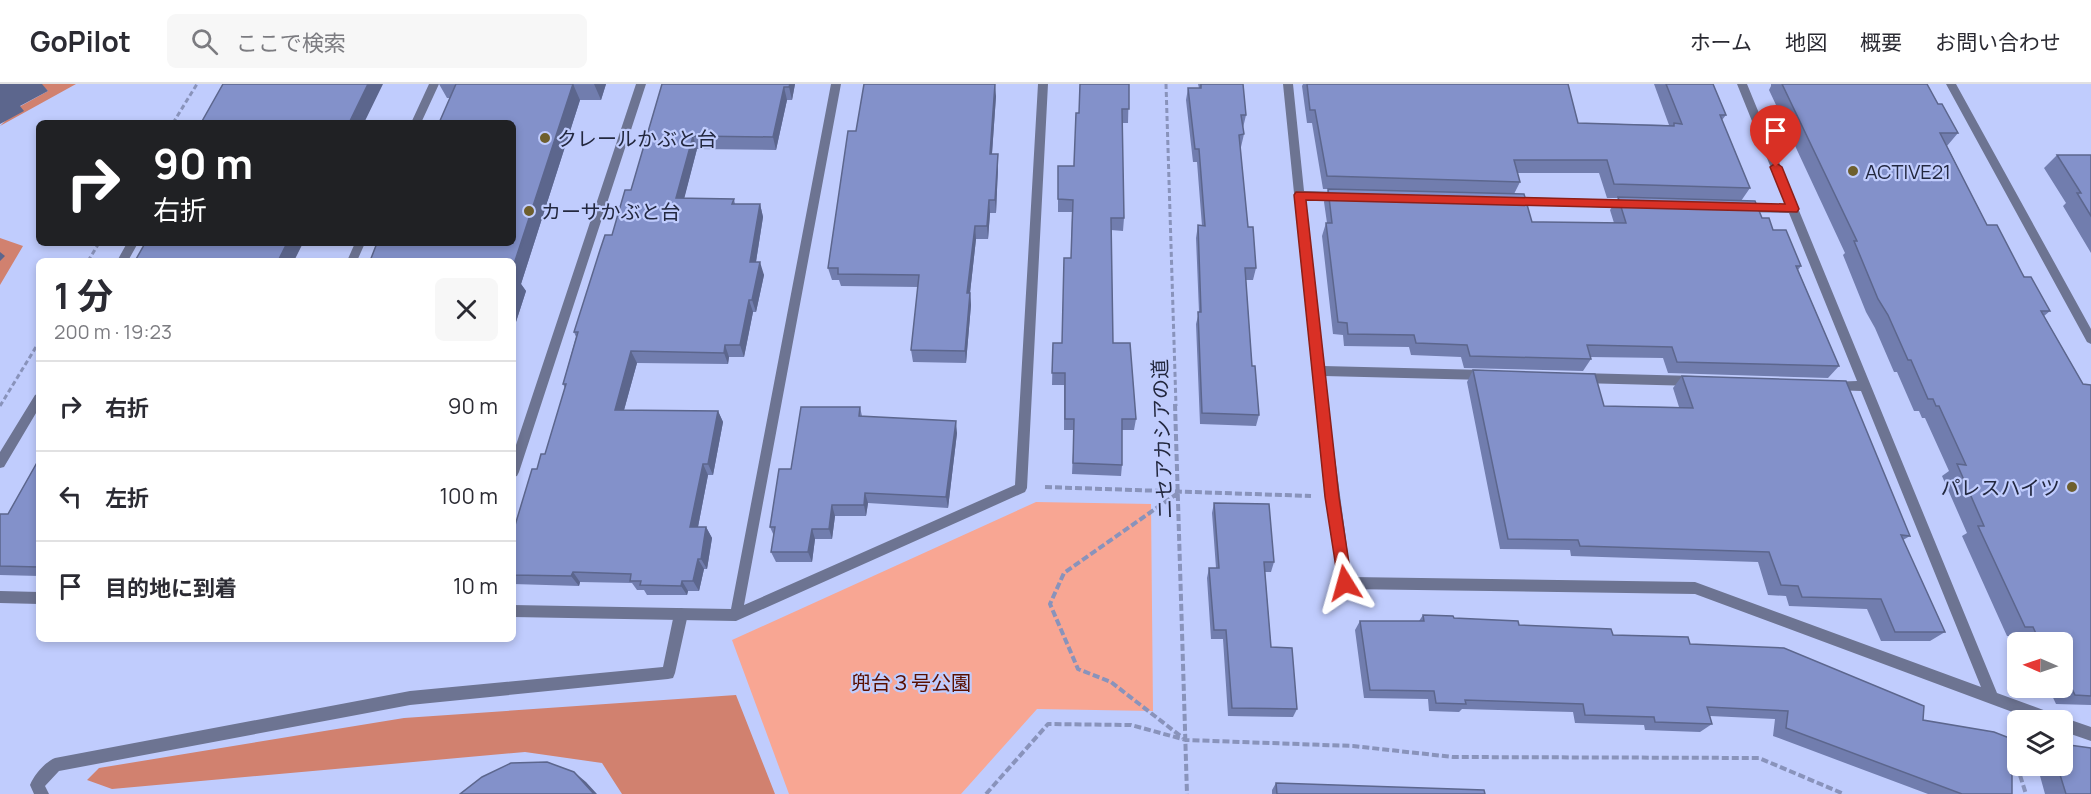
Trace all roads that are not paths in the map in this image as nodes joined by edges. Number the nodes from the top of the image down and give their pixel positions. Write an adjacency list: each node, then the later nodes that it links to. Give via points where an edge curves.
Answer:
1 (434, 84): 8 (street)
2 (641, 84): 24 (street)
3 (836, 84): 29 (street)
4 (1043, 84): 29 (street, via 1021,488)
5 (1288, 84): 9 (street)
6 (1742, 84): 14 (street)
7 (1951, 84): 15 (street)
8 (417, 120)
9 (1300, 195): 10 (street); 16 (street)
10 (1347, 197)
11 (1499, 201): 12 (street)
12 (1640, 205)
13 (1734, 207): 14 (street)
14 (1793, 209): 21 (street)
15 (2091, 339)
16 (1318, 371): 17 (street); 30 (street, via 1345,583 1695,588)
17 (1497, 376)
18 (1568, 378): 19 (street)
19 (1711, 382)
20 (1818, 385): 21 (street)
21 (1866, 386): 30 (street)
22 (36, 403): 23 (street)
23 (0, 463)
24 (516, 463)
25 (0, 597): 26 (street)
26 (36, 598)
27 (516, 611): 28 (street)
28 (681, 614): 29 (street); 34 (street, via 668,673 410,698 67,762 55,765 38,785)
29 (736, 615)
30 (1993, 699): 31 (street)
31 (2024, 710)
32 (2073, 728): 33 (street)
33 (2091, 734)
34 (42, 794)

